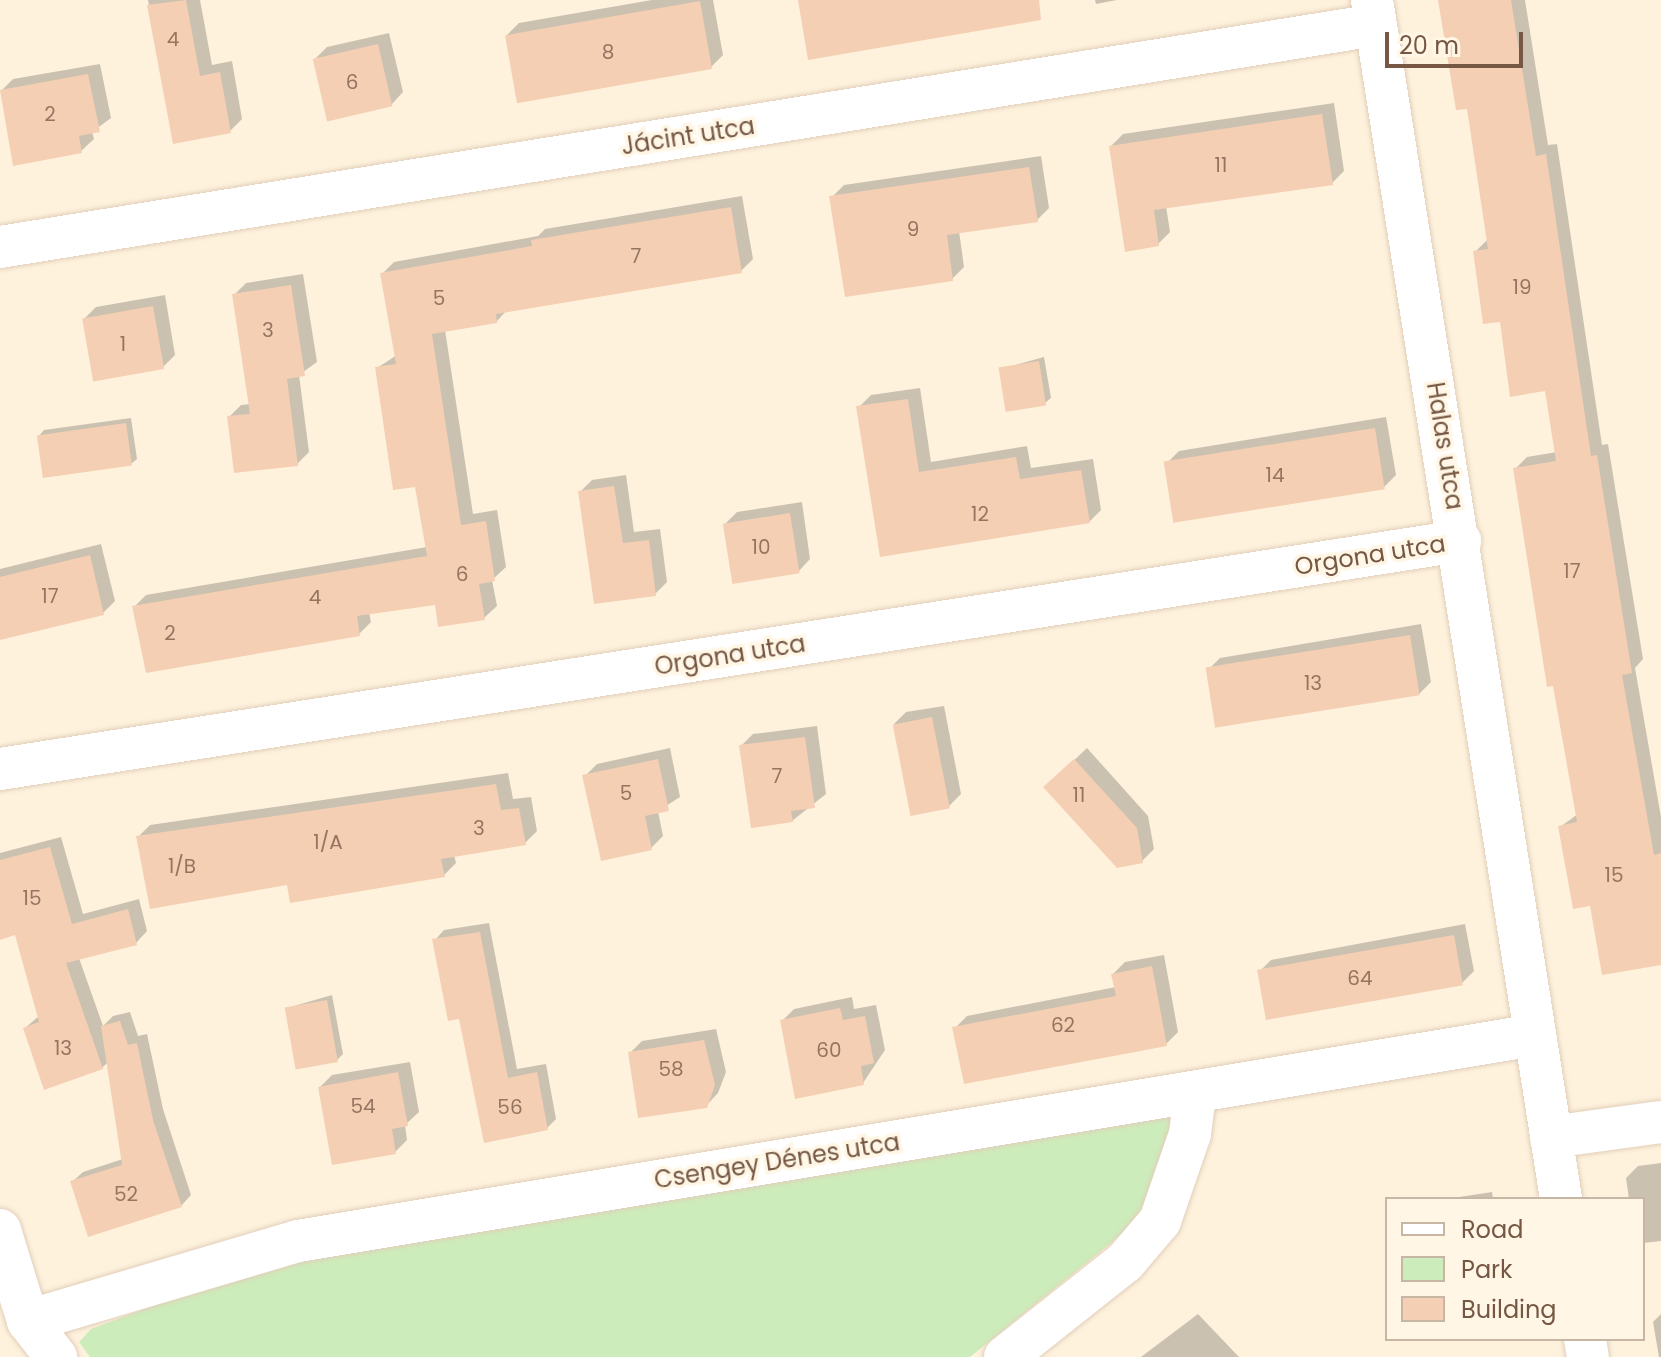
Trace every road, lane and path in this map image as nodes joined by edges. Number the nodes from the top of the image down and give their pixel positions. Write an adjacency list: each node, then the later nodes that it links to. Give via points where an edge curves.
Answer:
1 (1374, 12): 2 (street, Jácint utca); 3 (street, Halas utca)
2 (0, 247)
3 (1460, 541): 4 (street, Orgona utca); 5 (street, Halas utca)
4 (0, 769)
5 (1534, 1035): 6 (street, Csengey Dénes utca); 8 (street, Halas utca)
6 (1195, 1093): 11 (street, Csengey Dénes utca, via 298,1241); 13 (street, via 1190,1134 1160,1221 1125,1262)
7 (1661, 1122): 8 (street)
8 (1551, 1137): 9 (street, Halas utca)
9 (1561, 1197)
10 (0, 1230): 11 (street)
11 (28, 1321): 12 (street)
12 (56, 1357)
13 (1005, 1357)

